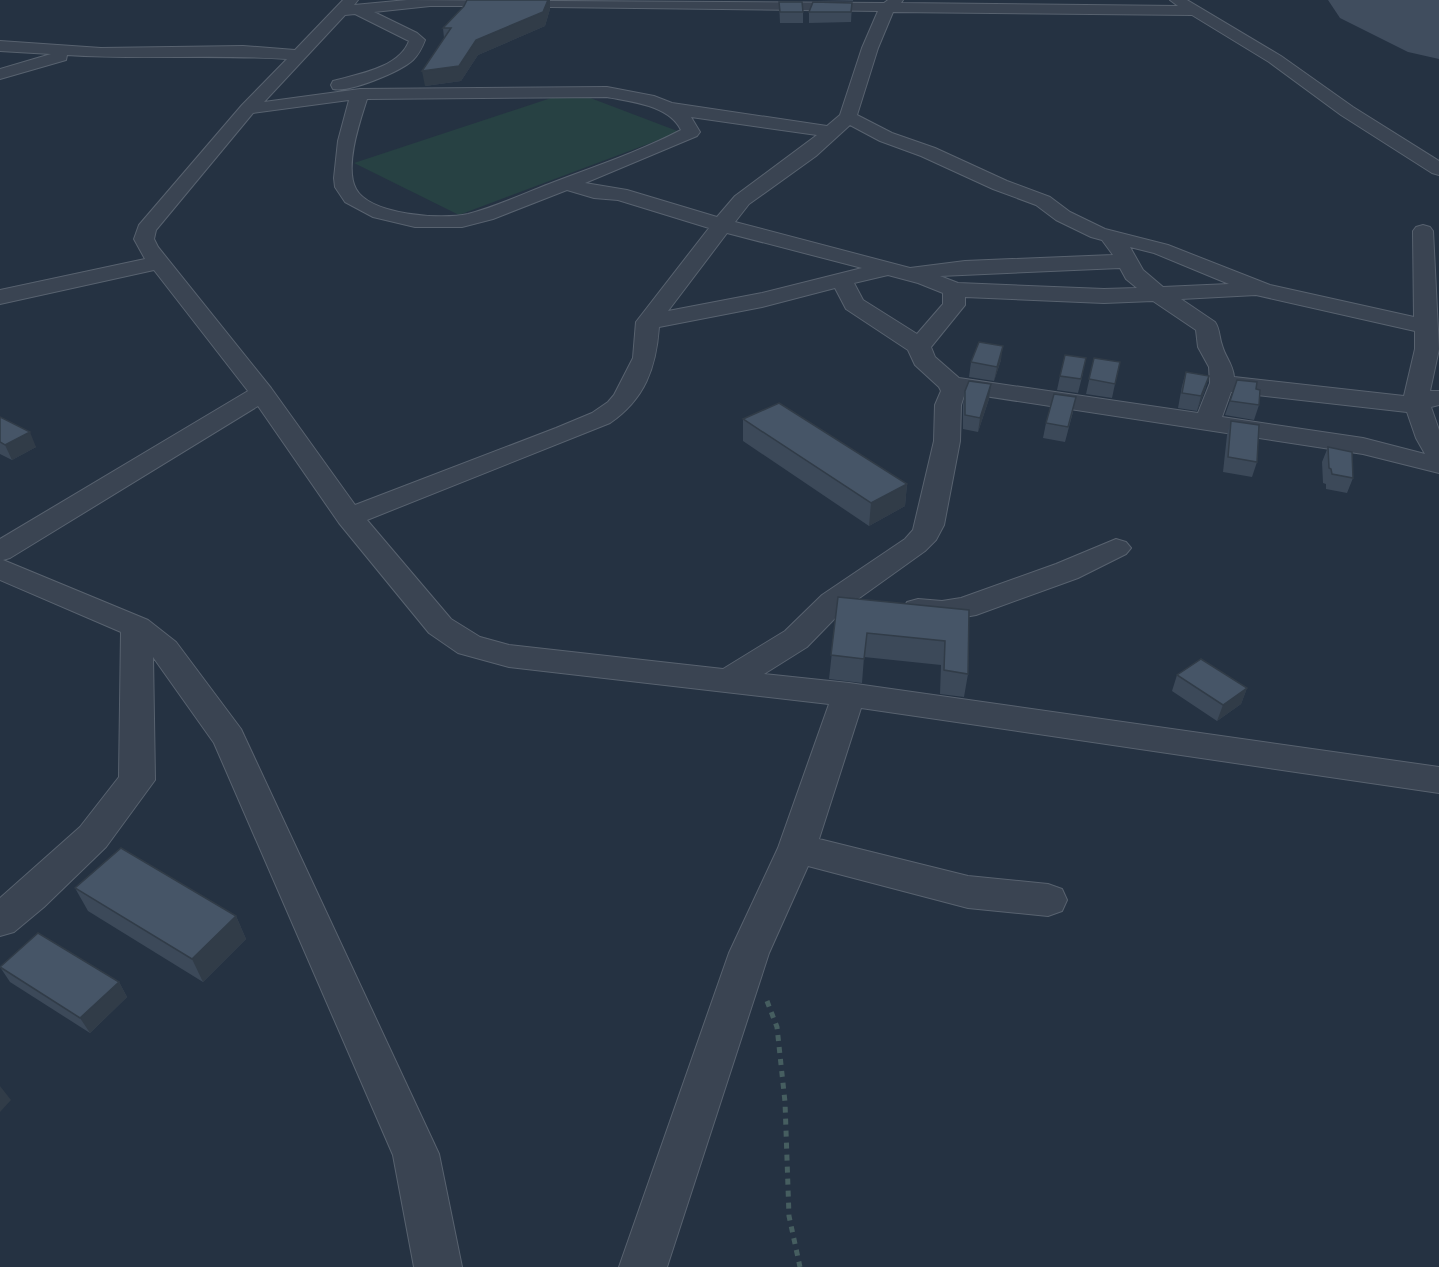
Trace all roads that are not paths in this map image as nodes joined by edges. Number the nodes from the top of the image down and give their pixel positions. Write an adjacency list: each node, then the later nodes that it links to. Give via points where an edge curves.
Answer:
1 (1177, 0): 4 (street)
2 (892, 4): 3 (street, via 466,2); 4 (street); 13 (street)
3 (349, 6): 7 (street); 10 (street, via 417,40 410,56 375,74)
4 (1195, 12): 14 (street, via 1275,59 1347,111)
5 (0, 46): 6 (street)
6 (101, 53): 7 (street, via 243,51); 8 (street, via 42,60)
7 (300, 56): 12 (street)
8 (0, 74)
9 (360, 94): 10 (street); 11 (street, via 588,91 648,100); 15 (street, via 346,143 343,172 345,187 362,207 406,219 463,221)
10 (287, 103): 12 (street)
11 (668, 108): 13 (street); 15 (street, via 685,120 692,132)
12 (248, 109): 20 (street, via 146,229 144,239)
13 (839, 124): 16 (street, via 809,152 742,200); 18 (street, via 928,152 1042,201 1078,224)
14 (1439, 169)
15 (567, 184): 16 (street, via 620,194)
16 (722, 225): 21 (street); 27 (street)
17 (1423, 231): 28 (street)
18 (1110, 237): 19 (street); 24 (street, via 1161,249)
19 (1127, 261): 21 (street); 25 (street, via 1134,274)
20 (160, 262): 26 (street); 32 (street)
21 (894, 271): 22 (street); 23 (street)
22 (841, 279): 27 (street, via 762,300); 29 (street, via 854,304)
23 (954, 290): 25 (street, via 1104,296); 29 (street, via 954,305)
24 (1263, 290): 25 (street); 28 (street)
25 (1158, 294): 30 (street, via 1207,327)
26 (0, 297)
27 (648, 322): 37 (street, via 645,358 625,398 601,418)
28 (1433, 328): 33 (street, via 1427,349)
29 (919, 346): 31 (street, via 924,360)
30 (1222, 382): 33 (street, via 1368,401 1408,404); 34 (street)
31 (951, 384): 34 (street); 41 (street, via 947,441 926,534)
32 (262, 393): 37 (street); 39 (street)
33 (1428, 399): 35 (street, via 1429,438)
34 (1207, 423): 36 (street, via 1363,446)
35 (1439, 454)
36 (1439, 465)
37 (349, 517): 43 (street, via 440,626 469,645 508,656)
38 (1116, 548): 41 (street, via 1056,575 953,611)
39 (0, 552)
40 (0, 569): 42 (street)
41 (833, 602): 43 (street, via 796,639)
42 (137, 627): 48 (street, via 137,780 93,837); 49 (street, via 165,650 229,738 416,1154)
43 (730, 680): 44 (street)
44 (849, 695): 45 (street); 46 (street)
45 (1439, 780)
46 (797, 848): 47 (street, via 968,892); 50 (street, via 749,953)
47 (1048, 900)
48 (0, 920)
49 (438, 1267)
50 (643, 1267)

